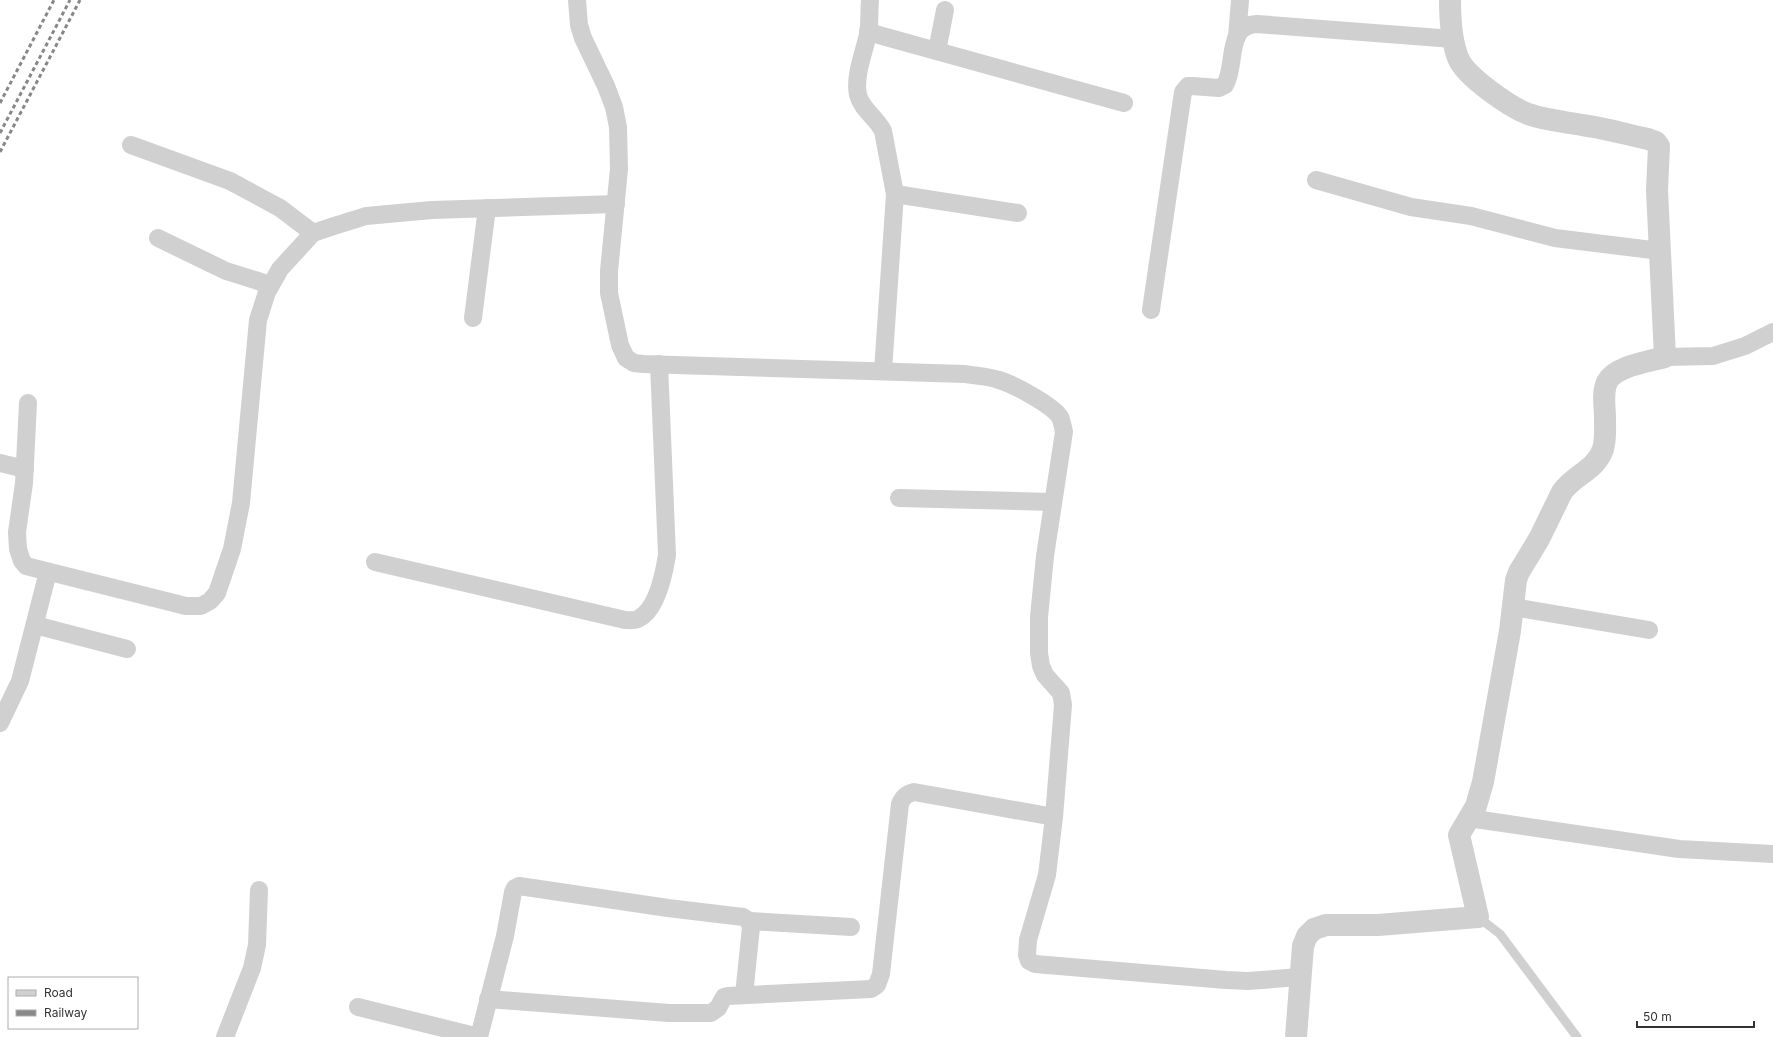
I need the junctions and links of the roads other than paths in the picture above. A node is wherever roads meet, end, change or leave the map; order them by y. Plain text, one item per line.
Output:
1 (577, 0) edge
2 (870, 0) edge
3 (1240, 0) edge
4 (1450, 0) edge
5 (945, 10) dead end
6 (868, 32) junction
7 (1237, 37) junction
8 (1453, 39) junction
9 (937, 51) junction
10 (1124, 103) dead end
11 (131, 145) dead end
12 (1316, 180) dead end
13 (895, 194) junction
14 (616, 204) junction
15 (487, 208) junction
16 (1018, 213) dead end
17 (314, 233) junction
18 (158, 238) dead end
19 (1660, 251) junction
20 (271, 285) junction
21 (1151, 310) dead end
22 (473, 318) dead end
23 (1773, 332) edge
24 (1664, 357) junction
25 (659, 364) junction
26 (883, 371) junction
27 (28, 403) dead end
28 (0, 463) edge
29 (25, 469) junction
30 (899, 498) dead end
31 (1053, 502) junction
32 (375, 562) dead end
33 (48, 572) junction
34 (1513, 607) junction
35 (34, 625) junction
36 (1649, 630) dead end
37 (127, 649) dead end
38 (0, 723) edge
39 (1054, 818) junction
40 (1468, 818) junction
41 (1773, 854) edge
42 (259, 890) dead end
43 (1478, 917) junction
44 (749, 921) junction
45 (851, 927) dead end
46 (1300, 977) junction
47 (744, 995) junction
48 (488, 999) junction
49 (358, 1007) dead end
50 (225, 1037) edge
51 (479, 1037) edge
52 (1296, 1037) edge
53 (1577, 1037) edge

1 - 14 street
2 - 6 street
3 - 7 street
4 - 8 street
5 - 9 street
6 - 9 street
6 - 13 street
7 - 8 street
7 - 21 street
8 - 19 street
9 - 10 street
11 - 17 street
12 - 19 street
13 - 16 street
13 - 26 street
14 - 15 street
14 - 25 street
15 - 17 street
15 - 22 street
17 - 20 street
18 - 20 street
19 - 24 street
20 - 33 street
23 - 24 street
24 - 34 street
25 - 26 street
25 - 32 street
26 - 31 street
27 - 29 street
28 - 29 street
29 - 33 street
30 - 31 street
31 - 39 street
33 - 35 street
34 - 36 street
34 - 40 street
35 - 37 street
35 - 38 street
39 - 46 street
39 - 47 street
40 - 41 street
40 - 43 street
42 - 50 street
43 - 46 street
43 - 53 lane
44 - 45 street
44 - 47 street
44 - 48 street
46 - 52 street
47 - 48 street
48 - 51 street
49 - 51 street

